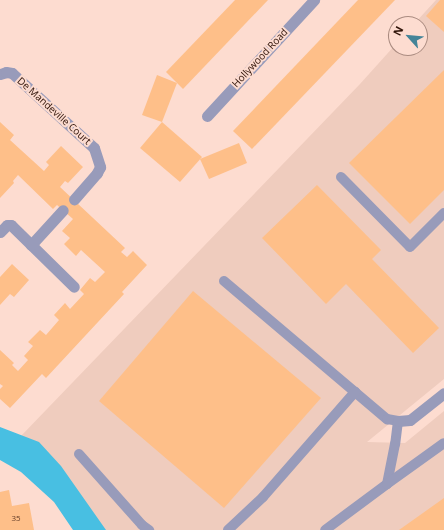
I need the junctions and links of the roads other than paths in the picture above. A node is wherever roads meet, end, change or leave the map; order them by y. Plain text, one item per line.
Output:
1 (314, 0) edge
2 (0, 74) edge
3 (207, 116) dead end
4 (341, 177) dead end
5 (74, 199) dead end
6 (63, 210) dead end
7 (444, 214) edge
8 (0, 232) edge
9 (31, 245) junction
10 (224, 281) dead end
11 (74, 287) dead end
12 (355, 392) junction
13 (444, 393) edge
14 (398, 421) junction
15 (444, 442) edge
16 (79, 454) dead end
17 (387, 484) junction
18 (149, 530) edge
19 (228, 530) edge
20 (325, 530) edge

1 - 3 street, Hollywood Road
2 - 5 street, De Mandeville Court
4 - 7 lane
6 - 9 street
8 - 9 street
9 - 11 street
10 - 12 lane
12 - 14 lane
12 - 19 lane
13 - 14 street
14 - 17 lane
15 - 17 lane
16 - 18 lane
17 - 20 lane

